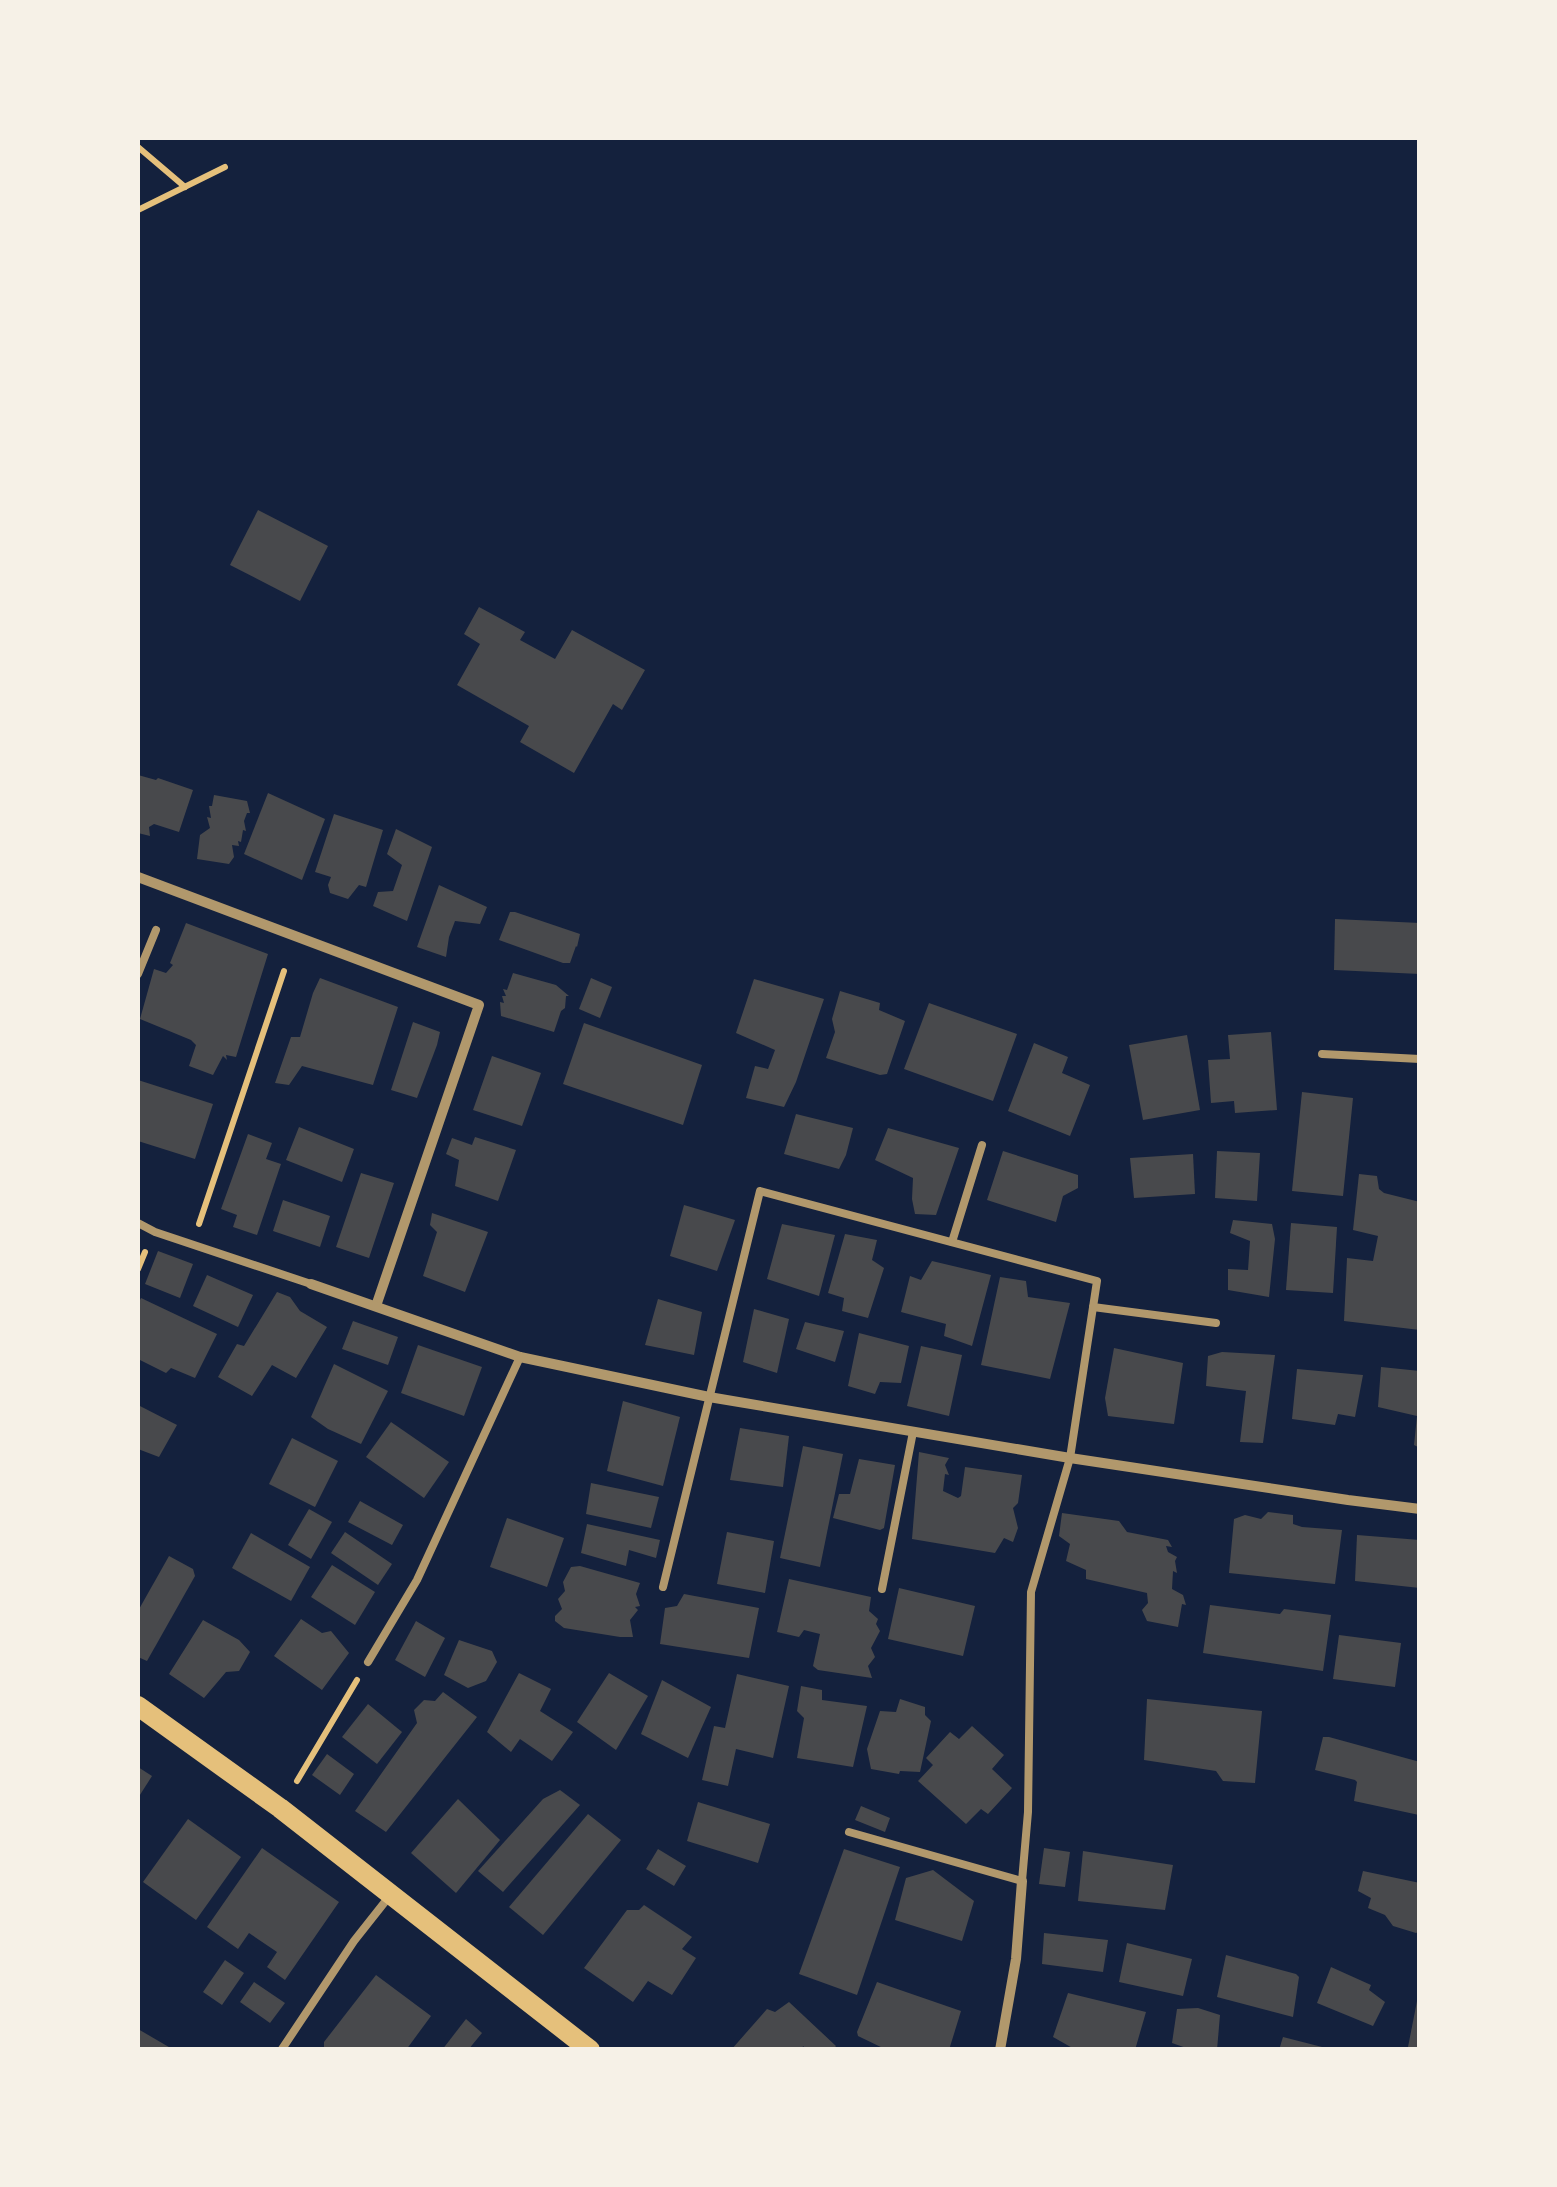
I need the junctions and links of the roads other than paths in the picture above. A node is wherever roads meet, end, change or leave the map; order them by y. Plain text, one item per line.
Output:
1 (138, 876) edge
2 (156, 930) dead end
3 (138, 974) edge
4 (1322, 1054) dead end
5 (1420, 1058) edge
6 (982, 1145) dead end
7 (138, 1223) edge
8 (952, 1242) junction
9 (312, 1284) joint
10 (376, 1306) junction
11 (1093, 1307) junction
12 (1216, 1323) dead end
13 (520, 1356) junction
14 (709, 1397) junction
15 (913, 1432) junction
16 (1070, 1458) junction
17 (1420, 1508) edge
18 (663, 1587) dead end
19 (882, 1589) dead end
20 (368, 1662) road end
21 (138, 1706) edge
22 (849, 1832) dead end
23 (1022, 1880) junction
24 (391, 1894) junction
25 (282, 2048) edge
26 (590, 2050) edge
27 (1000, 2050) edge

1 - 10 street
2 - 3 lane
4 - 5 lane
6 - 8 lane
7 - 9 lane
8 - 11 lane
8 - 14 lane
9 - 10 street
10 - 13 street
11 - 12 lane
11 - 16 lane
13 - 14 street
13 - 20 lane
14 - 15 street
14 - 18 lane
15 - 16 street
15 - 19 lane
16 - 17 street
16 - 23 lane
21 - 24 main road
22 - 23 lane
23 - 27 street
24 - 25 lane
24 - 26 main road

